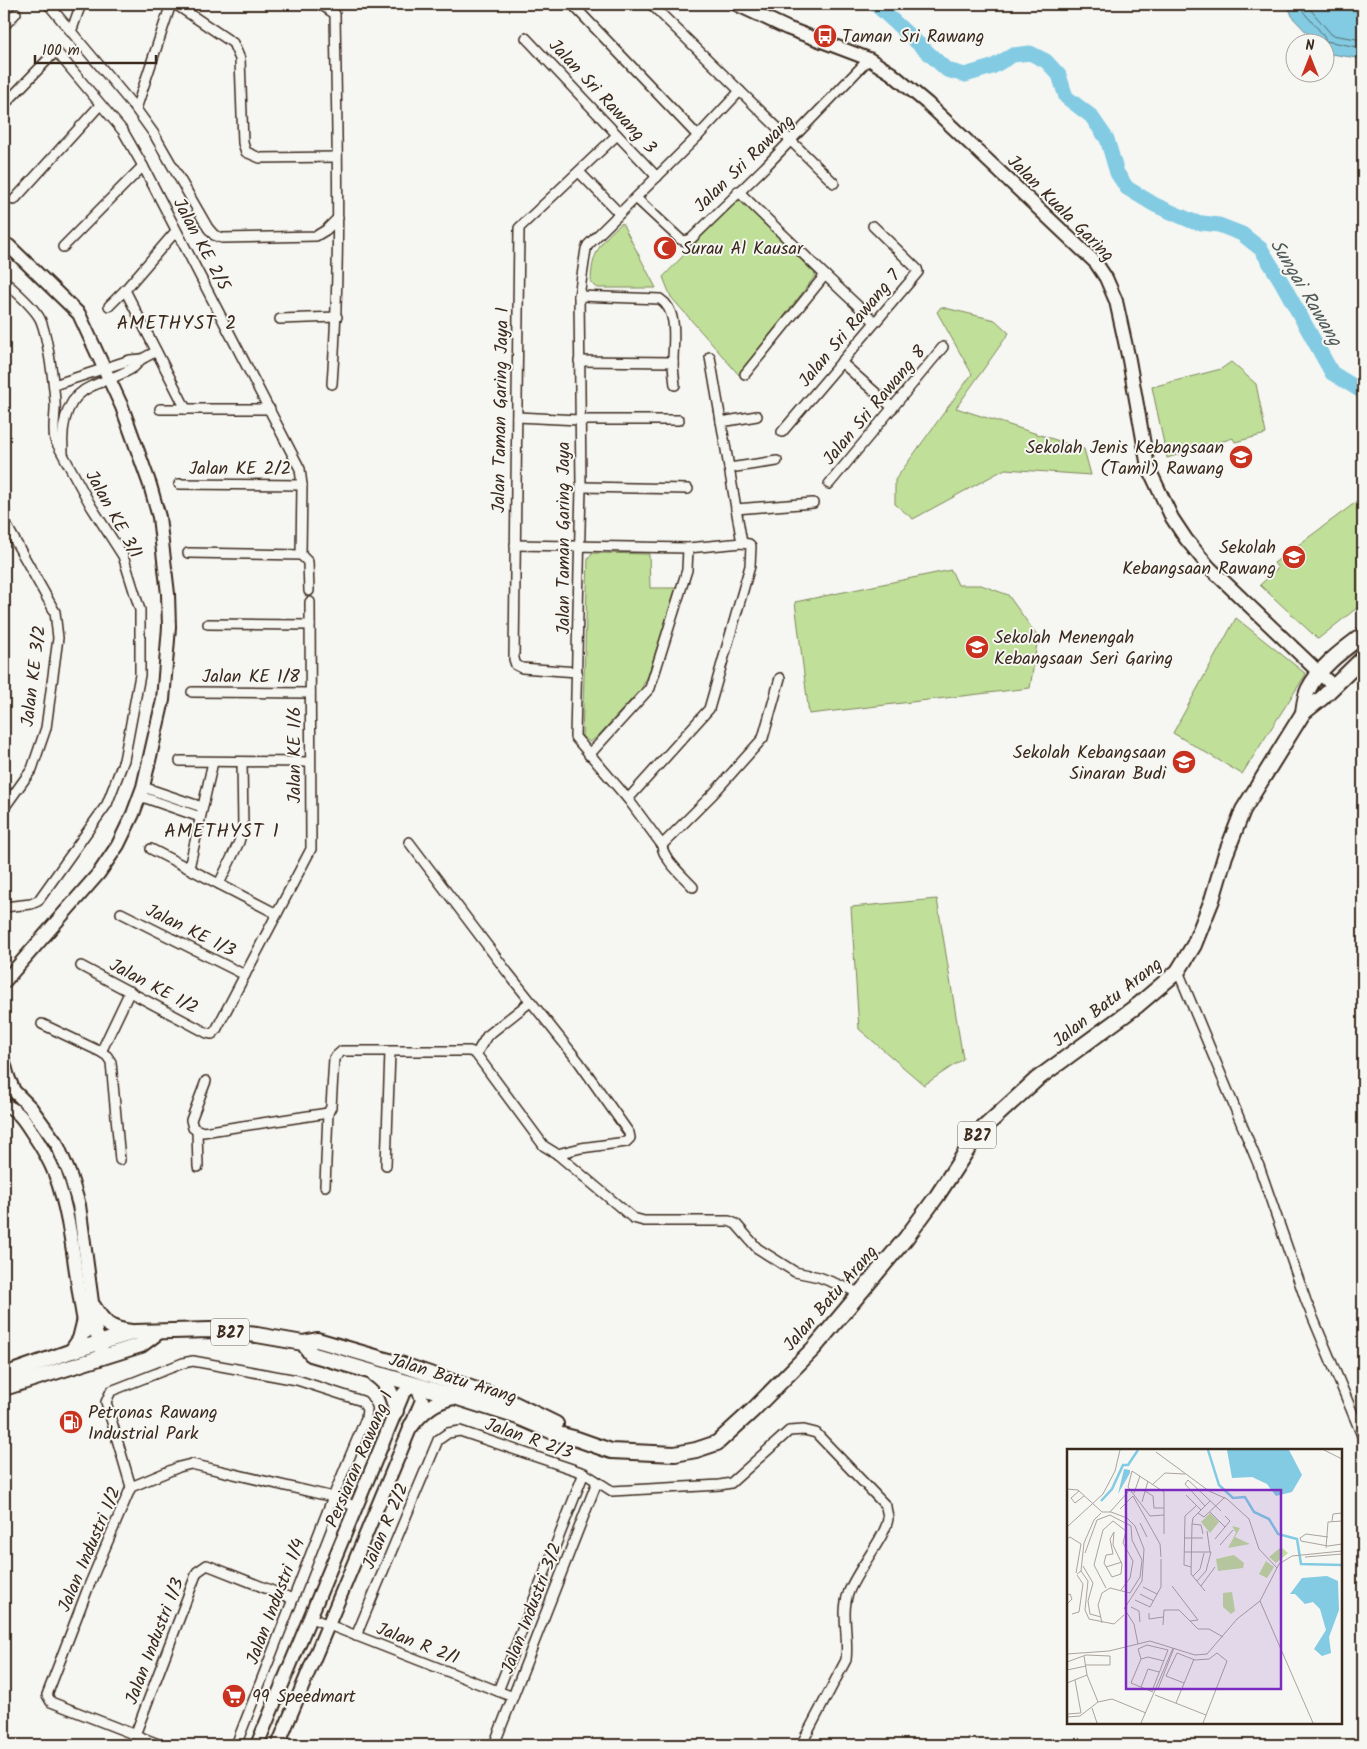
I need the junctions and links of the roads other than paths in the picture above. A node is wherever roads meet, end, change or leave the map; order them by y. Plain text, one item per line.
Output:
1 (48, 4) edge
2 (81, 4) edge
3 (170, 4) edge
4 (175, 4) edge
5 (320, 4) edge
6 (572, 4) edge
7 (652, 4) edge
8 (736, 4) edge
9 (16, 13) dead end
10 (4, 26) edge
11 (71, 32) junction
12 (526, 38) dead end
13 (869, 59) junction
14 (740, 91) junction
15 (4, 105) edge
16 (100, 105) junction
17 (136, 109) junction
18 (617, 135) junction
19 (698, 136) junction
20 (791, 142) junction
21 (337, 157) junction
22 (143, 166) junction
23 (579, 172) junction
24 (657, 177) junction
25 (834, 183) dead end
26 (738, 191) junction
27 (636, 198) junction
28 (14, 200) dead end
29 (619, 214) junction
30 (338, 218) junction
31 (873, 226) dead end
32 (176, 231) junction
33 (4, 243) edge
34 (63, 247) dead end
35 (824, 275) junction
36 (4, 281) edge
37 (125, 290) junction
38 (579, 296) junction
39 (109, 306) dead end
40 (337, 317) junction
41 (280, 319) dead end
42 (876, 322) junction
43 (943, 347) dead end
44 (156, 351) junction
45 (710, 358) dead end
46 (579, 362) junction
47 (673, 362) junction
48 (841, 362) junction
49 (107, 374) junction
50 (745, 374) dead end
51 (332, 384) dead end
52 (54, 385) junction
53 (675, 385) dead end
54 (893, 408) junction
55 (160, 409) dead end
56 (186, 409) junction
57 (270, 409) junction
58 (757, 416) dead end
59 (517, 417) junction
60 (580, 420) junction
61 (679, 420) dead end
62 (721, 422) junction
63 (782, 432) dead end
64 (64, 457) junction
65 (777, 461) dead end
66 (729, 468) junction
67 (179, 484) dead end
68 (829, 484) dead end
69 (302, 485) junction
70 (581, 487) junction
71 (688, 489) dead end
72 (813, 503) dead end
73 (736, 509) junction
74 (4, 521) edge
75 (742, 543) junction
76 (515, 545) junction
77 (580, 546) junction
78 (688, 548) junction
79 (188, 553) dead end
80 (301, 555) junction
81 (309, 591) dead end
82 (310, 602) dead end
83 (208, 624) dead end
84 (310, 625) junction
85 (1363, 635) edge
86 (1363, 658) edge
87 (578, 672) junction
88 (1320, 672) junction
89 (780, 678) dead end
90 (1333, 686) junction
91 (192, 692) dead end
92 (310, 693) junction
93 (1303, 713) junction
94 (589, 755) junction
95 (180, 761) dead end
96 (213, 762) junction
97 (242, 762) junction
98 (310, 762) junction
99 (142, 792) junction
100 (628, 799) junction
101 (202, 807) junction
102 (4, 808) edge
103 (200, 817) junction
104 (409, 842) dead end
105 (662, 845) junction
106 (151, 849) dead end
107 (189, 868) junction
108 (219, 884) junction
109 (693, 887) dead end
110 (4, 907) edge
111 (121, 914) dead end
112 (277, 914) junction
113 (81, 966) dead end
114 (1178, 971) junction
115 (245, 975) junction
116 (4, 982) edge
117 (130, 991) junction
118 (530, 1002) junction
119 (42, 1024) dead end
120 (212, 1034) joint
121 (101, 1052) junction
122 (390, 1052) junction
123 (476, 1054) junction
124 (4, 1062) edge
125 (206, 1080) dead end
126 (6, 1083) edge
127 (4, 1105) edge
128 (328, 1113) junction
129 (197, 1130) junction
130 (557, 1154) junction
131 (120, 1160) dead end
132 (386, 1165) dead end
133 (198, 1167) dead end
134 (325, 1186) dead end
135 (860, 1293) junction
136 (93, 1306) junction
137 (84, 1324) junction
138 (135, 1332) junction
139 (157, 1332) junction
140 (303, 1343) junction
141 (94, 1344) junction
142 (72, 1352) junction
143 (99, 1359) junction
144 (403, 1365) junction
145 (372, 1372) junction
146 (4, 1375) edge
147 (440, 1377) junction
148 (418, 1385) junction
149 (4, 1388) edge
150 (455, 1397) junction
151 (396, 1411) junction
152 (411, 1426) junction
153 (448, 1433) joint
154 (1363, 1438) edge
155 (578, 1439) junction
156 (584, 1473) junction
157 (597, 1482) junction
158 (131, 1487) junction
159 (333, 1497) junction
160 (356, 1507) junction
161 (294, 1599) junction
162 (311, 1618) junction
163 (329, 1626) junction
164 (356, 1636) junction
165 (498, 1691) junction
166 (513, 1697) junction
167 (135, 1735) junction
168 (161, 1745) edge
169 (236, 1745) edge
170 (258, 1745) edge
171 (278, 1745) edge
172 (494, 1745) edge
173 (801, 1745) edge

1 - 11 street
2 - 11 street
3 - 17 street
4 - 21 street
5 - 21 street
6 - 19 street
7 - 14 street
8 - 13 street, Jalan Kuala Garing
9 - 10 street
11 - 17 street
12 - 18 street, Jalan Sri Rawang 3
13 - 20 street, Jalan Sri Rawang
13 - 88 street, Jalan Kuala Garing
14 - 19 street, Jalan Taman Garing Jaya
14 - 20 street
15 - 16 street, Jalan KE 2/5
16 - 22 street, Jalan KE 2/5
16 - 28 street
17 - 30 street
18 - 23 street, Jalan Taman Garing Jaya 1
18 - 24 street, Jalan Sri Rawang 3
19 - 24 street, Jalan Taman Garing Jaya
20 - 25 street
20 - 26 street, Jalan Sri Rawang
21 - 30 street
22 - 32 street, Jalan KE 2/5
22 - 34 street
23 - 29 street
23 - 59 street, Jalan Taman Garing Jaya 1
24 - 27 street, Jalan Taman Garing Jaya
26 - 27 street, Jalan Sri Rawang
26 - 35 street
27 - 29 street, Jalan Taman Garing Jaya
29 - 38 street, Jalan Taman Garing Jaya
30 - 40 street
31 - 42 street, Jalan Sri Rawang 7
32 - 37 street
32 - 57 street, Jalan KE 2/5
33 - 49 street
35 - 42 street
35 - 50 street
36 - 52 street, Jalan KE 3/1
37 - 39 street
37 - 44 street
38 - 46 street, Jalan Taman Garing Jaya
38 - 47 street
40 - 41 street
40 - 51 street
42 - 48 street, Jalan Sri Rawang 7
43 - 54 street, Jalan Sri Rawang 8
44 - 49 street
44 - 56 street
45 - 62 street
46 - 47 street
46 - 60 street, Jalan Taman Garing Jaya
47 - 53 street
48 - 54 street
48 - 63 street, Jalan Sri Rawang 7
49 - 52 street
49 - 64 street
49 - 99 street
52 - 64 street, Jalan KE 3/1
54 - 68 street, Jalan Sri Rawang 8
55 - 56 street
56 - 57 street
57 - 69 street, Jalan KE 2/5
58 - 62 street
59 - 60 street
59 - 76 street, Jalan Taman Garing Jaya 1
60 - 61 street
60 - 70 street, Jalan Taman Garing Jaya
62 - 66 street
64 - 110 street, Jalan KE 3/1
65 - 66 street
66 - 73 street
67 - 69 street, Jalan KE 2/2
69 - 80 street, Jalan KE 2/5
70 - 71 street
70 - 77 street, Jalan Taman Garing Jaya
72 - 73 street
73 - 75 street
74 - 102 street, Jalan KE 3/2
75 - 78 street
75 - 100 street
76 - 77 street
76 - 87 street, Jalan Taman Garing Jaya 1
77 - 78 street
77 - 87 street, Jalan Taman Garing Jaya
78 - 94 street
79 - 80 street
80 - 81 street
82 - 84 street, Jalan KE 1/6
83 - 84 street
84 - 92 street, Jalan KE 1/6
85 - 88 main road, Jalan Batu Arang / B27
86 - 90 main road, Jalan Batu Arang / B27
87 - 94 street, Jalan Taman Garing Jaya
88 - 90 street, Jalan Kuala Garing
88 - 93 main road, Jalan Batu Arang / B27
89 - 105 street
90 - 93 main road, Jalan Batu Arang / B27
91 - 92 street, Jalan KE 1/8
92 - 98 street, Jalan KE 1/6
93 - 114 main road, Jalan Batu Arang / B27
94 - 100 street, Jalan Taman Garing Jaya
95 - 96 street
96 - 97 street
96 - 101 street
97 - 98 street
97 - 108 street
98 - 112 street, Jalan KE 1/6
99 - 101 street
99 - 103 street
99 - 116 street
100 - 105 street, Jalan Taman Garing Jaya
101 - 103 street
103 - 107 street
104 - 118 street
105 - 109 street, Jalan Taman Garing Jaya
106 - 107 street
107 - 108 street
108 - 112 street
111 - 115 street, Jalan KE 1/3
112 - 115 street, Jalan KE 1/6
113 - 117 street, Jalan KE 1/2
114 - 135 main road, Jalan Batu Arang / B27
114 - 154 street
115 - 120 street, Jalan KE 1/6
117 - 120 street, Jalan KE 1/2
117 - 121 street
118 - 123 street
118 - 130 street
119 - 121 street
121 - 131 street
122 - 123 street
122 - 128 street
122 - 132 street
123 - 130 street
124 - 126 street
125 - 129 street
126 - 136 street
127 - 137 street
128 - 129 street
128 - 134 street
129 - 133 street
130 - 135 street
135 - 155 main road, Jalan Batu Arang / B27
136 - 138 main road
136 - 141 street
137 - 141 street
137 - 142 main road
138 - 139 main road, Jalan Batu Arang / B27
138 - 141 main road, Jalan Batu Arang / B27
139 - 140 main road, Jalan Batu Arang / B27
139 - 143 main road
140 - 144 main road
140 - 145 main road, Jalan Batu Arang / B27
141 - 142 main road, Jalan Batu Arang / B27
141 - 143 street
142 - 146 main road, Jalan Batu Arang / B27
143 - 149 main road
144 - 147 main road
144 - 148 main road
145 - 148 main road, Jalan Batu Arang / B27
145 - 151 main road
147 - 148 main road
147 - 155 main road
148 - 150 main road, Jalan Batu Arang / B27
148 - 151 street, Persiaran Rawang 1
148 - 152 street, Persiaran Rawang 1
150 - 152 main road
150 - 155 main road, Jalan Batu Arang / B27
151 - 160 street, Persiaran Rawang 1
152 - 163 street, Persiaran Rawang 1
153 - 156 street, Jalan R 2/3
153 - 164 street, Jalan R 2/2
156 - 157 street, Jalan R 2/3
156 - 165 street
157 - 166 street, Jalan Industri 3/2
157 - 173 street, Jalan R 2/3
158 - 159 street, Jalan Industri 1/2
158 - 159 street, Jalan Industri 1/4
158 - 167 street, Jalan Industri 1/2
159 - 160 street, Jalan Industri 1/2
159 - 161 street, Jalan Industri 1/4
160 - 162 street, Persiaran Rawang 1
161 - 167 street, Jalan Industri 1/3
161 - 169 street, Jalan Industri 1/4
162 - 163 street, Jalan R 2/1
162 - 170 street, Persiaran Rawang 1
163 - 164 street, Jalan R 2/1
163 - 171 street, Persiaran Rawang 1
164 - 165 street, Jalan R 2/1
165 - 166 street, Jalan R 2/1
166 - 172 street, Jalan Industri 3/2
167 - 168 street, Jalan Industri 1/2

